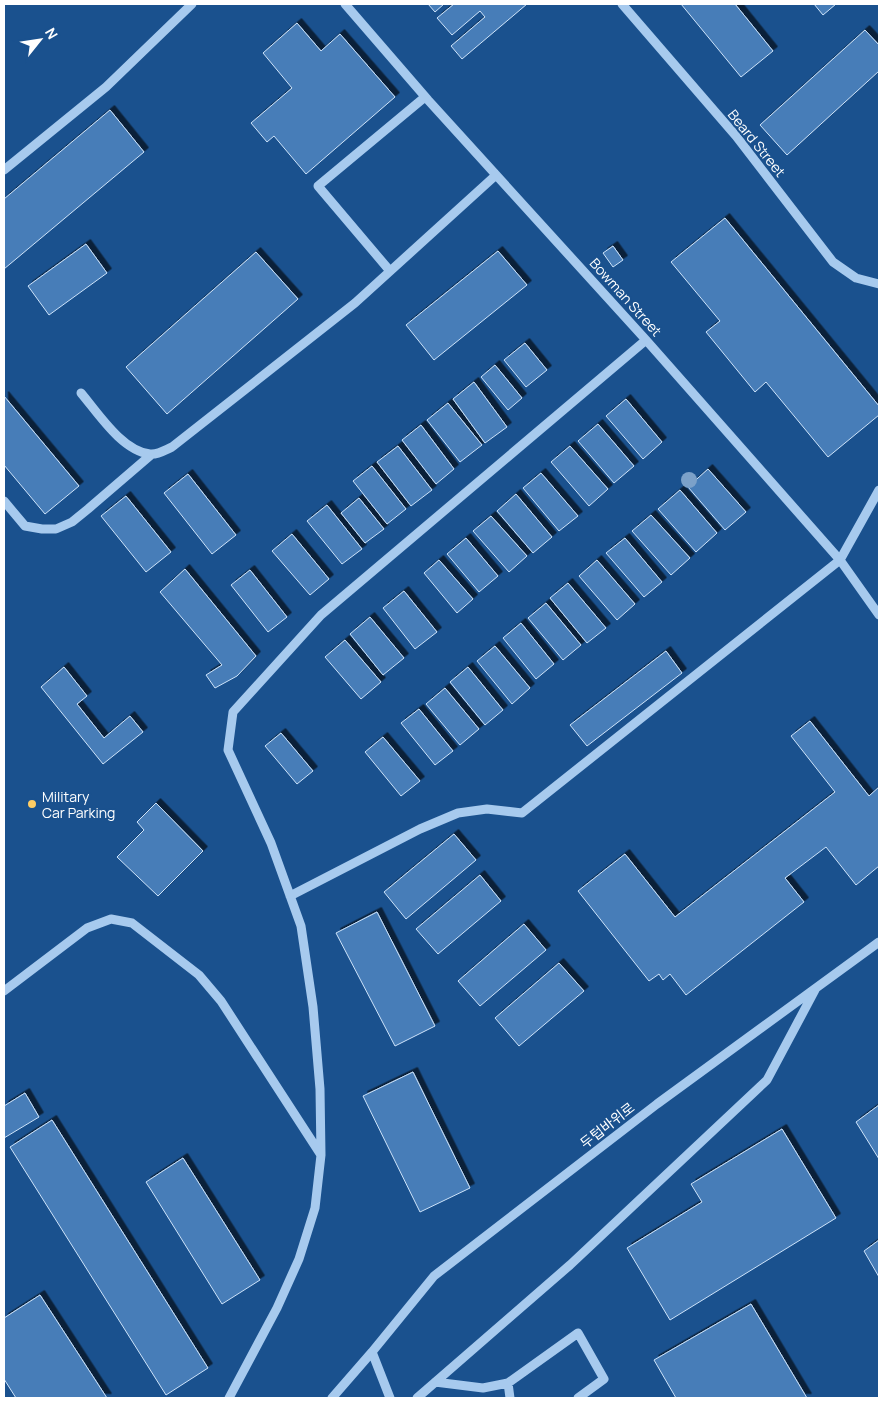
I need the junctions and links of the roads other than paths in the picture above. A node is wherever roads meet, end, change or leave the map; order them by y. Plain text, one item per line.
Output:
1 (192, 4) edge
2 (345, 4) edge
3 (622, 4) edge
4 (425, 97) junction
5 (4, 170) edge
6 (496, 175) junction
7 (390, 271) junction
8 (879, 284) edge
9 (646, 340) junction
10 (81, 393) dead end
11 (152, 454) junction
12 (879, 490) edge
13 (4, 501) edge
14 (840, 560) junction
15 (879, 615) edge
16 (290, 896) junction
17 (879, 942) edge
18 (817, 988) junction
19 (4, 991) edge
20 (321, 1155) junction
21 (372, 1352) junction
22 (435, 1382) junction
23 (508, 1383) junction
24 (228, 1398) edge
25 (332, 1398) edge
26 (390, 1398) edge
27 (417, 1398) edge
28 (510, 1398) edge
29 (578, 1398) edge

1 - 5 street
2 - 4 street, Bowman Street
3 - 8 street, Beard Street
4 - 6 street, Bowman Street
4 - 7 street
6 - 7 street
6 - 9 street, Bowman Street
7 - 11 street
9 - 14 street, Bowman Street
9 - 16 street
10 - 11 street
11 - 13 street
12 - 14 street
14 - 15 street, Bowman Street
14 - 16 street
16 - 20 street
17 - 18 street, 두텁바위로
18 - 21 street, 두텁바위로
18 - 22 street
19 - 20 street
20 - 24 street
21 - 25 street, 두텁바위로
21 - 26 street
22 - 23 street
22 - 27 street
23 - 28 street
23 - 29 street

